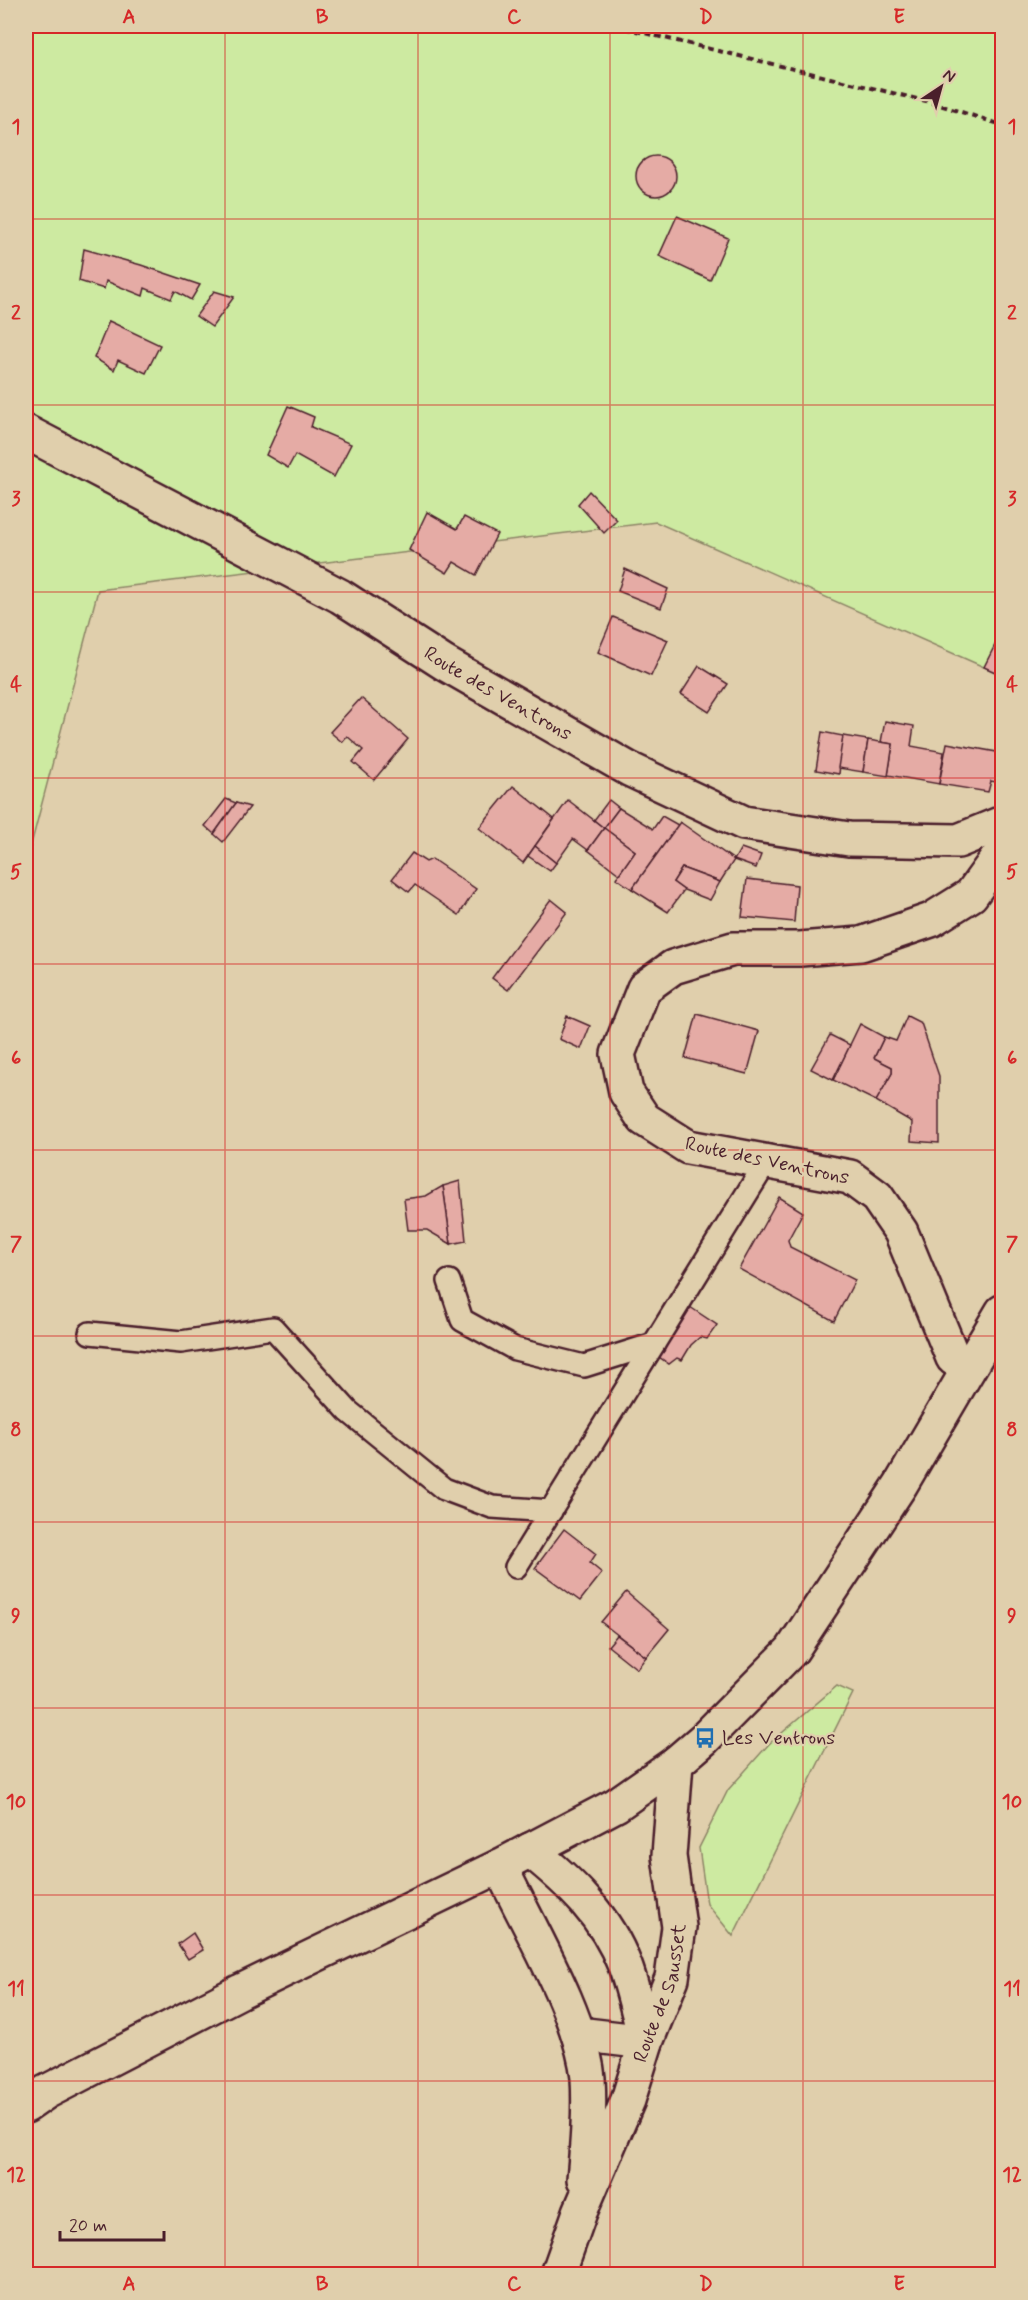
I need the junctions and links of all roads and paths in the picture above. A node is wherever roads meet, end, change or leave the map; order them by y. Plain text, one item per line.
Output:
1 (615, 26) edge
2 (1002, 124) edge
3 (26, 432) edge
4 (1002, 823) edge
5 (1002, 852) edge
6 (767, 1161) junction
7 (449, 1281) dead end
8 (1002, 1312) edge
9 (90, 1333) dead end
10 (654, 1344) junction
11 (967, 1368) junction
12 (551, 1511) junction
13 (516, 1567) dead end
14 (676, 1763) junction
15 (530, 1850) junction
16 (500, 1866) junction
17 (578, 2034) junction
18 (646, 2042) junction
19 (26, 2106) edge
20 (580, 2212) junction
21 (558, 2274) edge

1 - 2 path
3 - 4 main road, Route des Ventrons
5 - 6 main road, Route des Ventrons
6 - 10 lane
6 - 11 main road, Route des Ventrons
7 - 10 lane
8 - 11 main road
9 - 12 lane
10 - 12 lane
11 - 14 main road
12 - 13 lane
14 - 15 main road
14 - 18 main road, Route de Sausset
15 - 16 main road
15 - 18 main road
16 - 17 main road, Route de Sausset
16 - 19 main road
17 - 18 main road
17 - 20 main road, Route de Sausset
18 - 20 main road, Route de Sausset
20 - 21 main road, Route de Sausset

